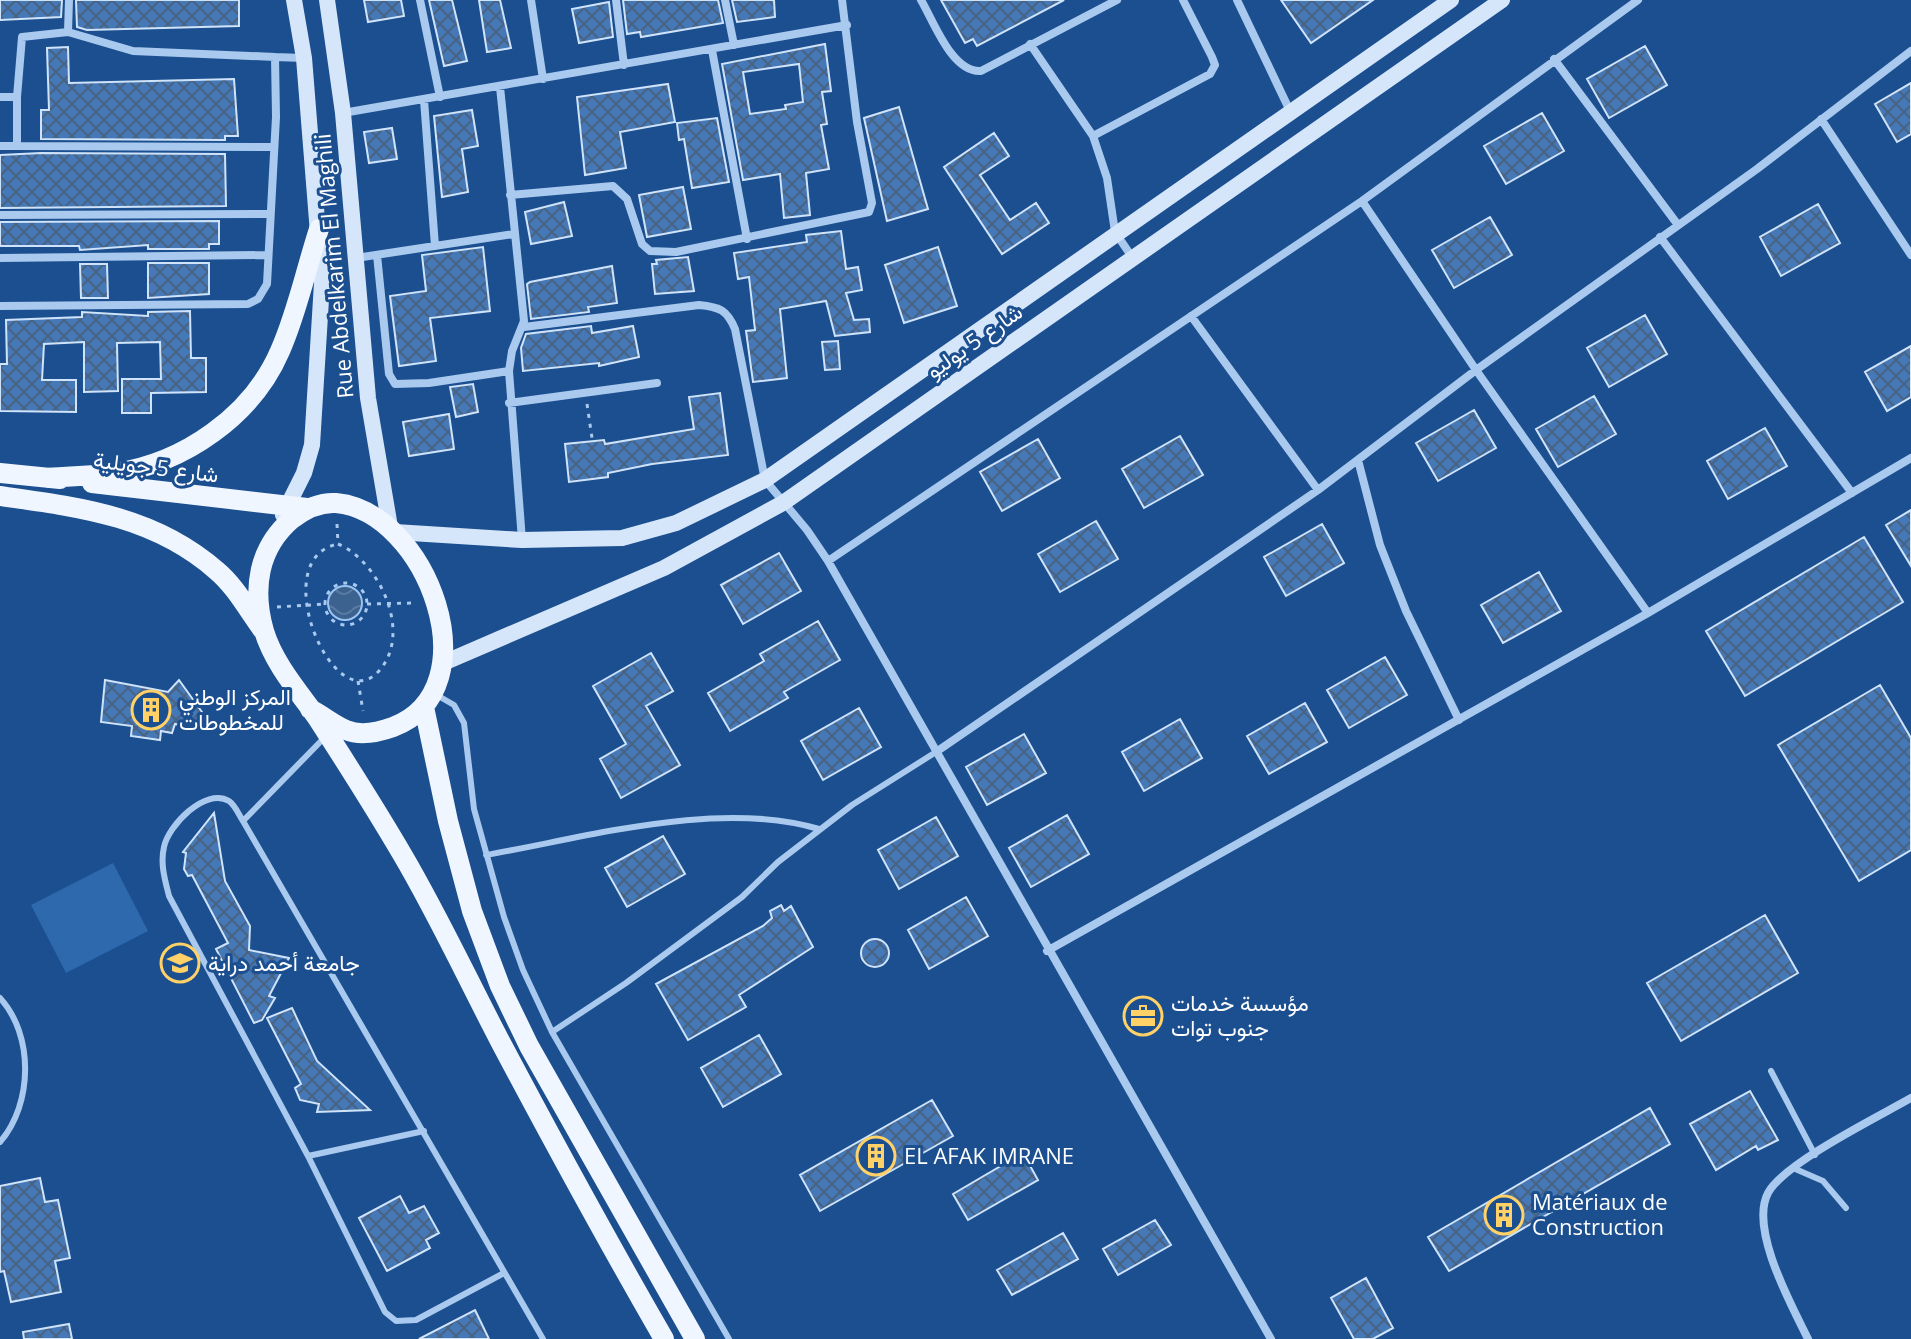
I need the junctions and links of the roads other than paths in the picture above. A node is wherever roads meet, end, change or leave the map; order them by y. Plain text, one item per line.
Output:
1 (69, 0) edge
2 (294, 0) edge
3 (327, 0) edge
4 (420, 0) edge
5 (531, 0) edge
6 (616, 0) edge
7 (725, 0) edge
8 (842, 0) edge
9 (921, 0) edge
10 (1117, 0) edge
11 (1183, 0) edge
12 (1237, 0) edge
13 (1451, 0) edge
14 (1502, 0) edge
15 (1638, 0) edge
16 (847, 25) junction
17 (68, 32) junction
18 (1030, 44) junction
19 (734, 45) junction
20 (712, 50) junction
21 (1911, 51) edge
22 (275, 57) junction
23 (304, 58) junction
24 (1554, 59) junction
25 (624, 65) junction
26 (543, 79) junction
27 (500, 87) junction
28 (0, 97) edge
29 (17, 97) junction
30 (440, 97) junction
31 (424, 100) junction
32 (1290, 111) junction
33 (343, 113) junction
34 (1821, 119) junction
35 (1093, 136) junction
36 (0, 146) edge
37 (17, 146) junction
38 (274, 147) junction
39 (510, 195) junction
40 (1362, 201) junction
41 (270, 214) junction
42 (0, 215) edge
43 (1678, 225) junction
44 (319, 229) junction
45 (1115, 232) junction
46 (513, 234) junction
47 (1660, 237) junction
48 (747, 239) junction
49 (435, 246) junction
50 (267, 255) junction
51 (377, 255) junction
52 (1911, 255) edge
53 (1132, 257) junction
54 (0, 258) edge
55 (356, 258) junction
56 (0, 306) edge
57 (1191, 316) junction
58 (524, 327) junction
59 (1476, 370) junction
60 (509, 371) junction
61 (657, 383) dead end
62 (509, 403) junction
63 (1911, 458) edge
64 (1358, 460) junction
65 (0, 473) edge
66 (48, 478) junction
67 (765, 480) junction
68 (1318, 490) junction
69 (1852, 493) junction
70 (0, 496) edge
71 (783, 503) junction
72 (297, 507) junction
73 (393, 530) junction
74 (522, 540) junction
75 (828, 561) junction
76 (1648, 613) junction
77 (264, 632) junction
78 (441, 664) junction
79 (429, 700) junction
80 (310, 709) junction
81 (1459, 720) junction
82 (327, 734) junction
83 (936, 752) junction
84 (243, 821) junction
85 (819, 829) junction
86 (486, 855) junction
87 (1047, 951) junction
88 (0, 998) edge
89 (552, 1032) junction
90 (1771, 1071) dead end
91 (1911, 1098) edge
92 (424, 1131) junction
93 (0, 1142) edge
94 (1815, 1155) junction
95 (308, 1156) junction
96 (1793, 1168) junction
97 (1846, 1208) dead end
98 (504, 1273) junction
99 (658, 1337) edge
100 (543, 1339) edge
101 (695, 1339) edge
102 (729, 1339) edge
103 (1271, 1339) edge
104 (1808, 1339) edge

1 - 17 street
2 - 23 main road, Rue Abdelkarim El Maghili
3 - 33 main road, Rue Abdelkarim El Maghili
4 - 30 street
5 - 26 street
6 - 25 street
7 - 19 street
8 - 16 street
9 - 18 street
10 - 18 street
11 - 35 street
12 - 32 street
13 - 32 main road, شارع 5 يوليو
14 - 53 main road, شارع 5 يوليو
15 - 24 street
16 - 19 street
16 - 48 street
17 - 22 street
17 - 29 street
18 - 35 street
19 - 20 street
20 - 25 street
20 - 48 street
21 - 34 street
22 - 23 street
22 - 38 street
23 - 44 main road, Rue Abdelkarim El Maghili
24 - 40 street
24 - 43 street
25 - 26 street
26 - 27 street
27 - 30 street
27 - 39 street
28 - 29 street
29 - 37 street
30 - 31 street
31 - 33 street
31 - 49 street
32 - 45 main road, شارع 5 يوليو
33 - 55 main road, Rue Abdelkarim El Maghili
34 - 43 street
34 - 52 street
35 - 45 street
36 - 37 street
37 - 38 street
38 - 41 street
39 - 46 street
39 - 48 street
40 - 57 street
40 - 59 street
41 - 42 street
41 - 50 street
43 - 47 street
44 - 66 main road
44 - 72 main road, Rue Abdelkarim El Maghili
45 - 53 street
45 - 67 main road, شارع 5 يوليو
46 - 49 street
46 - 58 street
47 - 59 street
47 - 69 street
49 - 51 street
50 - 54 street
50 - 56 street
51 - 55 street
51 - 60 street
53 - 71 main road, شارع 5 يوليو
55 - 73 main road, Rue Abdelkarim El Maghili
57 - 68 street
57 - 75 street
58 - 60 street
58 - 67 street
59 - 64 street
59 - 76 street
60 - 62 street
61 - 62 street
62 - 74 street
63 - 69 street
64 - 68 street
64 - 81 street
65 - 66 main road, شارع 5 جويلية
66 - 72 main road, شارع 5 جويلية
67 - 71 street
67 - 74 main road, شارع 5 يوليو
68 - 83 street
69 - 76 street
70 - 77 main road
71 - 75 street
71 - 78 main road, شارع 5 يوليو
72 - 73 main road, شارع 5 جويلية
72 - 77 main road
73 - 74 main road, شارع 5 يوليو
73 - 78 main road
75 - 83 street
76 - 81 street
77 - 80 main road
78 - 79 main road
79 - 80 main road
79 - 86 lane
79 - 101 main road
80 - 82 main road
81 - 87 street
82 - 84 lane
82 - 99 main road
83 - 85 lane
83 - 87 street
84 - 92 lane
84 - 95 lane
85 - 86 lane
85 - 89 lane
86 - 89 lane
87 - 103 street
88 - 93 lane
89 - 102 lane
90 - 94 lane
91 - 94 street
92 - 95 lane
92 - 98 lane
94 - 96 street
95 - 98 lane
96 - 97 lane
96 - 104 street
98 - 100 lane

